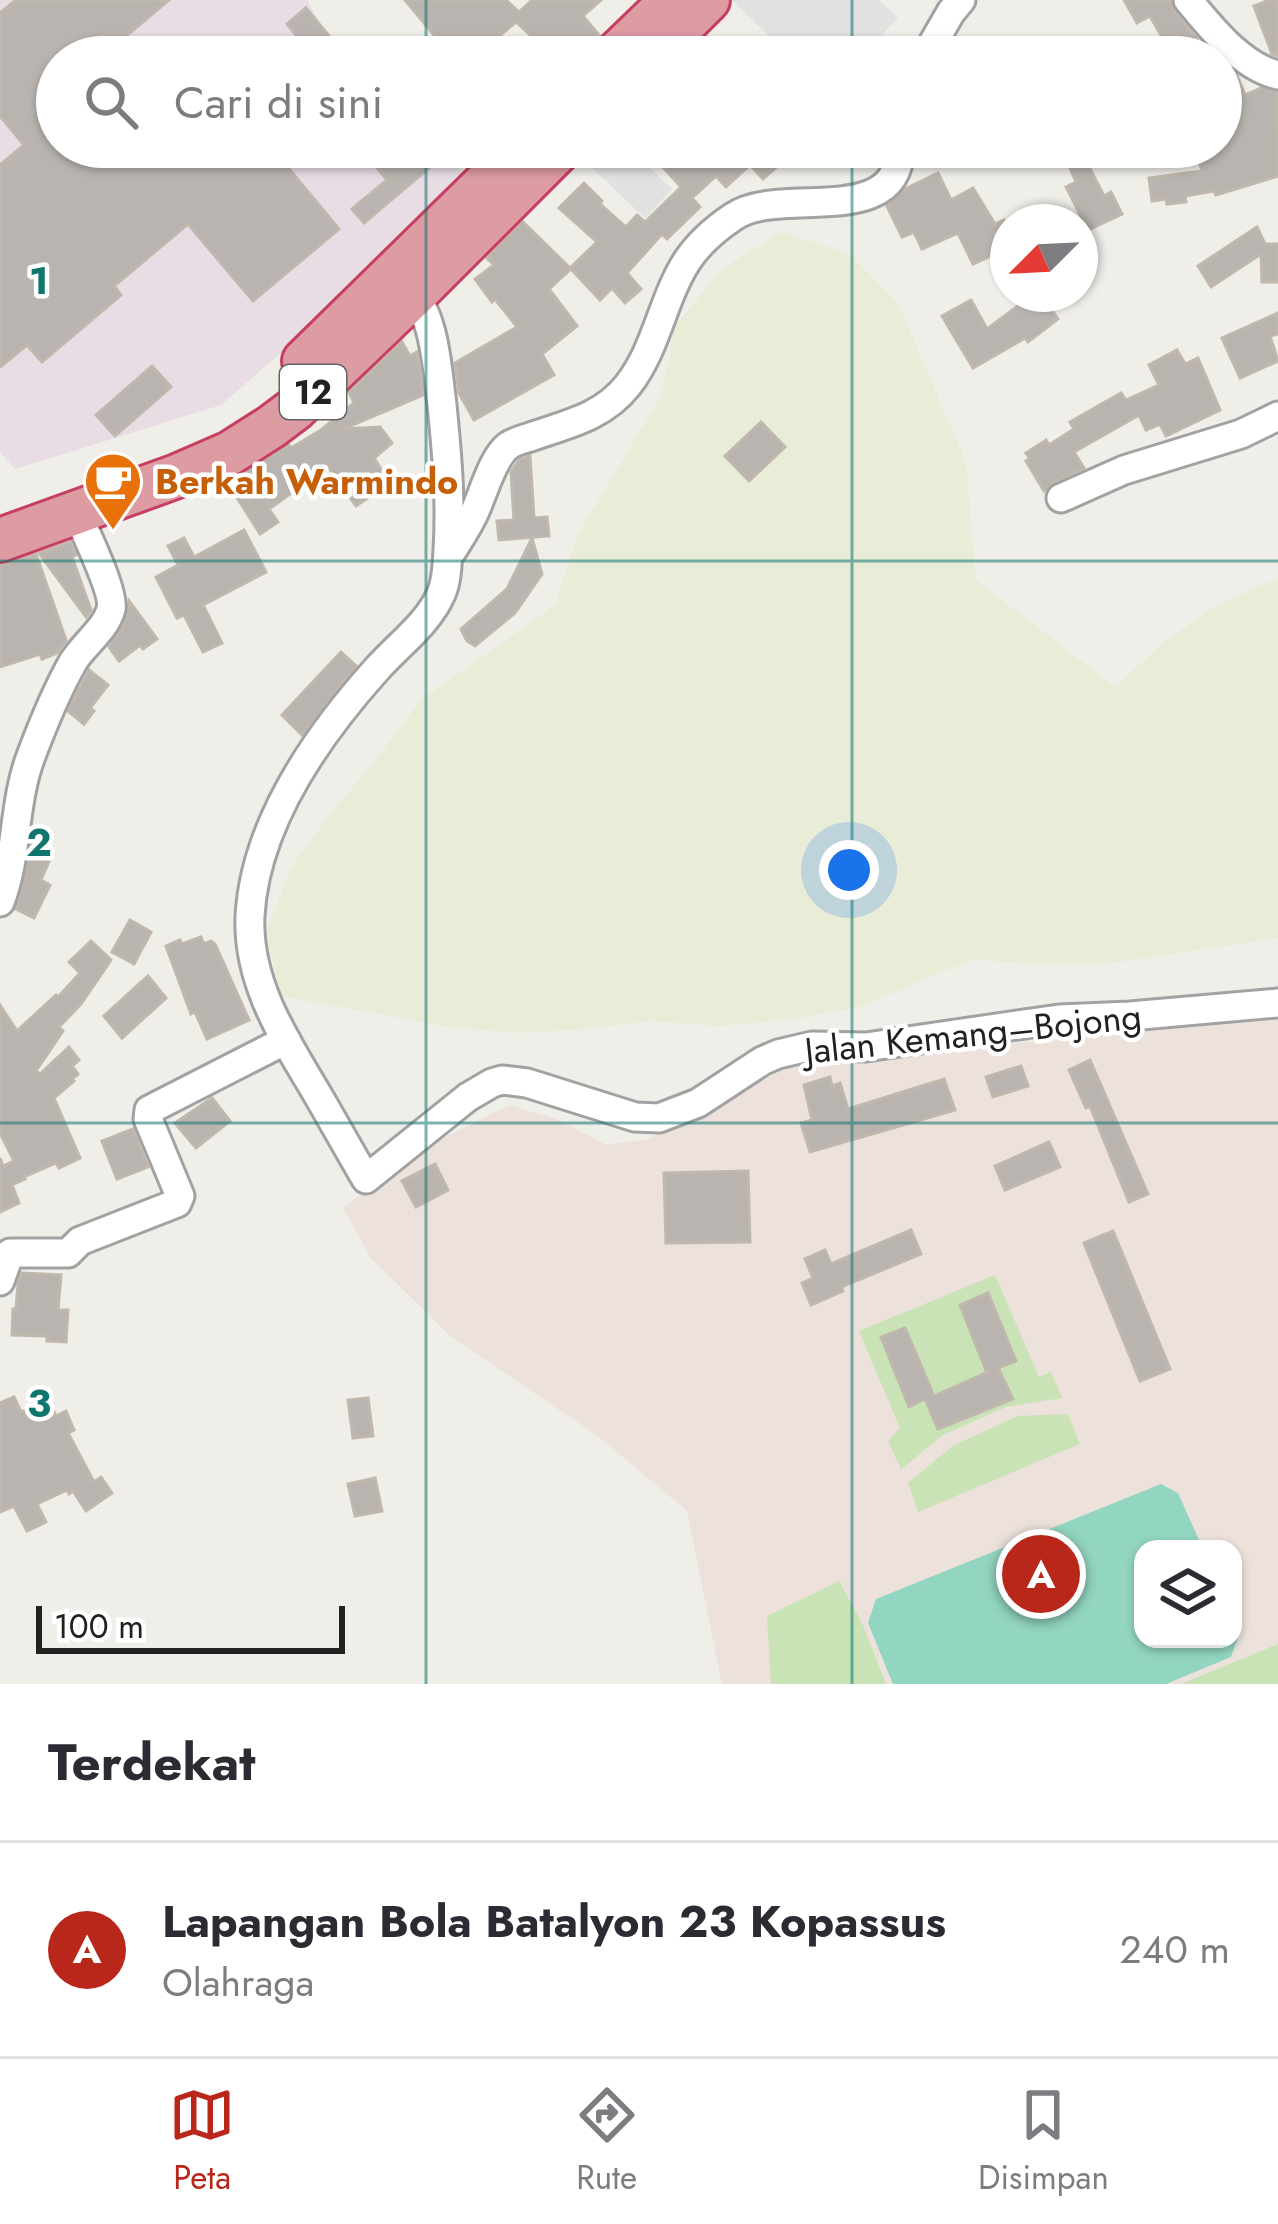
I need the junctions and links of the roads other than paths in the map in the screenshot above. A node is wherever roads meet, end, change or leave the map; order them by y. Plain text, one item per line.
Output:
1 (672, 0) edge
2 (709, 0) edge
3 (961, 0) edge
4 (1188, 0) edge
5 (635, 36) edge
6 (673, 36) edge
7 (937, 36) edge
8 (1221, 36) edge
9 (1242, 54) edge
10 (1278, 75) edge
11 (503, 168) edge
12 (538, 168) edge
13 (897, 168) edge
14 (404, 284) junction
15 (1278, 416) edge
16 (1061, 498) dead end
17 (0, 512) edge
18 (77, 513) junction
19 (0, 540) edge
20 (447, 560) junction
21 (0, 902) edge
22 (1278, 1003) edge
23 (286, 1040) junction
24 (0, 1281) edge

1 - 5 highway
2 - 6 highway
3 - 7 street
4 - 8 street
9 - 10 street
11 - 14 highway, 12
12 - 14 highway, 12
13 - 20 street
14 - 17 highway, 12
14 - 18 highway, 12
14 - 20 street, Jalan Kemang–Bojong
15 - 16 street
18 - 19 highway, 12
18 - 21 street
20 - 23 street, Jalan Kemang–Bojong
22 - 23 street, Jalan Kemang–Bojong
23 - 24 street

